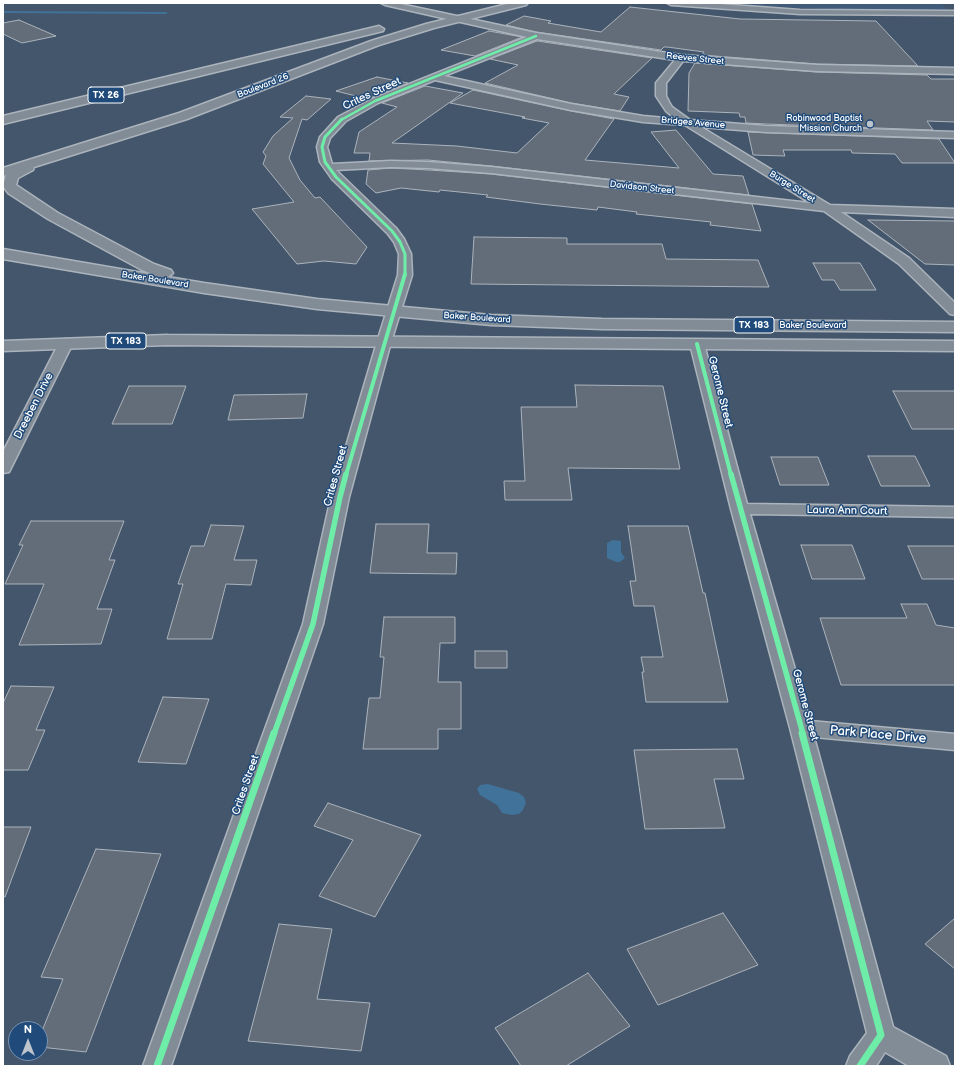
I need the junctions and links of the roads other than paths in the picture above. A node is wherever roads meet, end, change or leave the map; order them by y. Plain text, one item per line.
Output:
1 (385, 3) edge
2 (491, 3) edge
3 (523, 3) edge
4 (671, 3) edge
5 (955, 13) edge
6 (438, 15) junction
7 (455, 19) junction
8 (402, 24) dead end
9 (388, 27) dead end
10 (536, 36) junction
11 (682, 58) junction
12 (209, 70) junction
13 (955, 70) edge
14 (225, 76) dead end
15 (434, 77) junction
16 (238, 81) dead end
17 (257, 88) junction
18 (3, 120) edge
19 (688, 123) junction
20 (955, 135) edge
21 (34, 164) junction
22 (329, 167) junction
23 (3, 172) edge
24 (827, 208) junction
25 (955, 213) edge
26 (3, 254) edge
27 (204, 288) junction
28 (394, 311) junction
29 (955, 311) edge
30 (955, 327) edge
31 (384, 342) junction
32 (66, 343) junction
33 (697, 344) junction
34 (3, 346) edge
35 (955, 346) edge
36 (3, 468) edge
37 (740, 509) junction
38 (955, 512) edge
39 (801, 728) junction
40 (955, 742) edge
41 (881, 1035) junction
42 (157, 1066) edge
43 (860, 1066) edge
44 (936, 1066) edge

1 - 6 street, Reeves Street
2 - 6 main road
3 - 7 main road, Boulevard 26
4 - 5 street
6 - 7 street, Reeves Street
6 - 8 main road
7 - 10 street, Reeves Street
7 - 17 main road, Boulevard 26
9 - 12 main road, TX 26
10 - 11 street, Reeves Street
10 - 15 street, Crites Street
11 - 13 street, Reeves Street
11 - 19 street, Burge Street
12 - 14 main road
12 - 18 main road, TX 26
15 - 19 street, Bridges Avenue
15 - 22 street, Crites Street
16 - 17 main road
17 - 21 main road, Boulevard 26
19 - 20 street, Bridges Avenue
19 - 24 street, Burge Street
21 - 23 main road, Boulevard 26
21 - 27 main road
22 - 24 street, Davidson Street
22 - 28 street, Crites Street
24 - 25 street, Davidson Street
24 - 29 street, Burge Street
26 - 27 main road, Baker Boulevard / TX 183
27 - 28 main road, Baker Boulevard / TX 183
28 - 30 main road, Baker Boulevard / TX 183
28 - 31 street, Crites Street
31 - 32 main road, Baker Boulevard / TX 183
31 - 33 main road, Baker Boulevard / TX 183
31 - 42 street, Crites Street
32 - 34 main road, Baker Boulevard / TX 183
32 - 36 street, Dreeben Drive
33 - 35 main road, Baker Boulevard / TX 183
33 - 37 street, Gerome Street
37 - 38 street, Laura Ann Court
37 - 39 street, Gerome Street
39 - 40 street, Park Place Drive
39 - 41 street, Gerome Street
41 - 43 street
41 - 44 street

